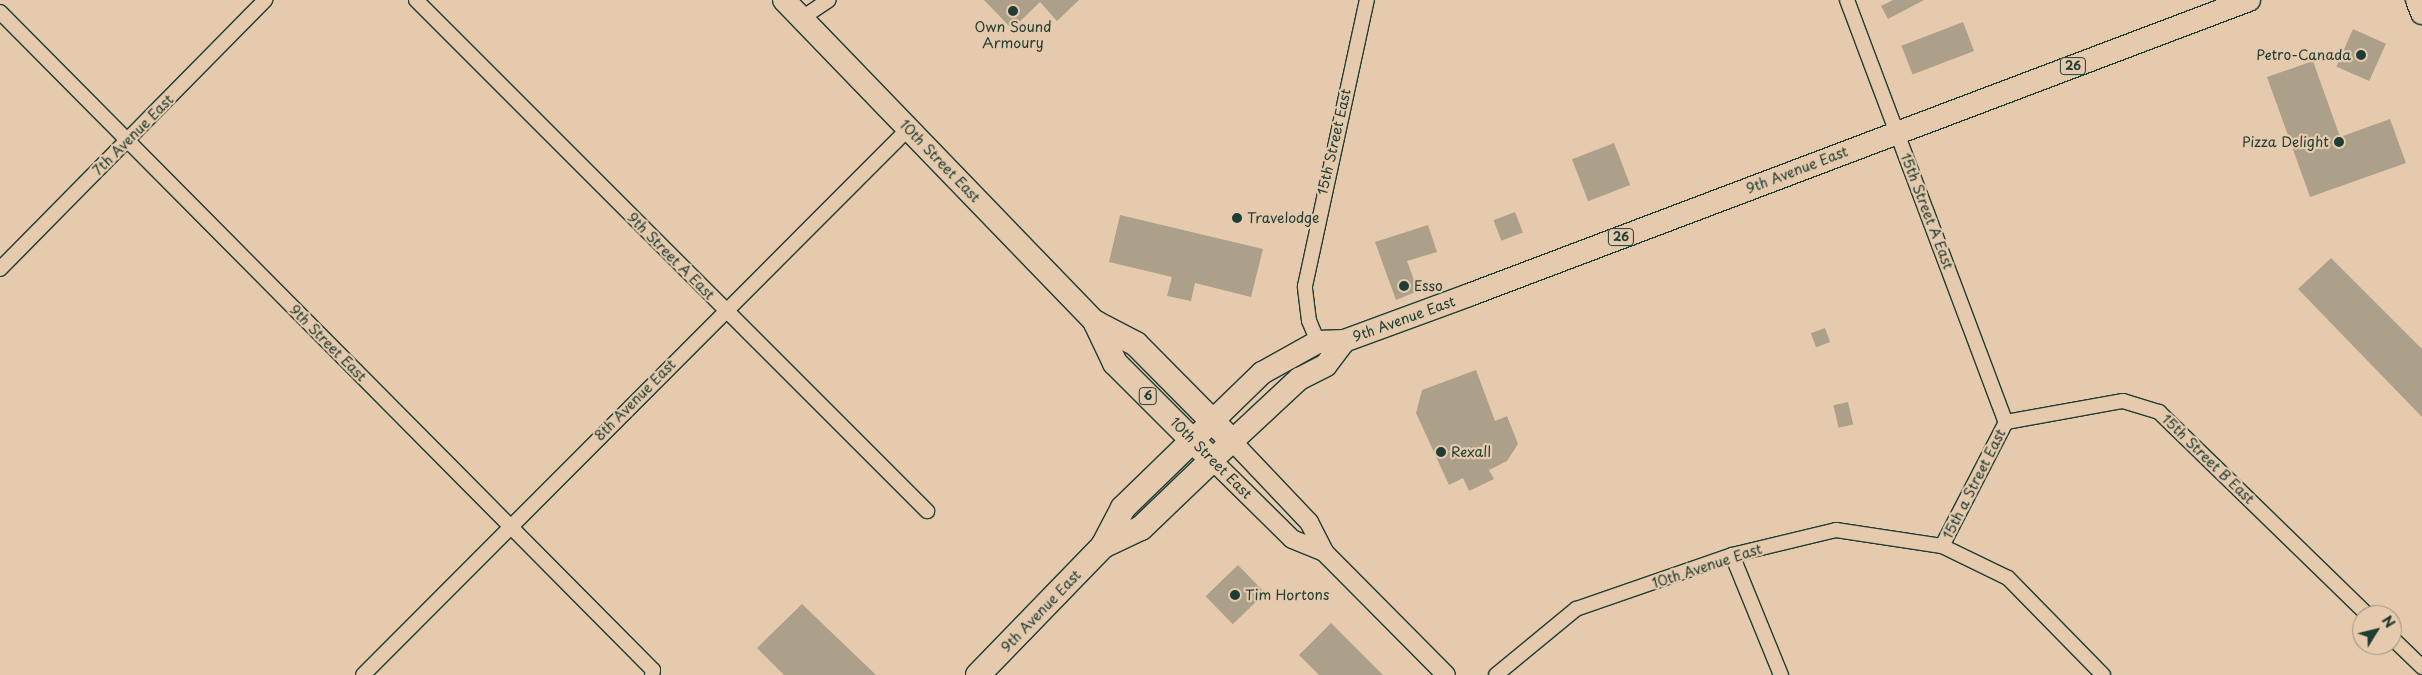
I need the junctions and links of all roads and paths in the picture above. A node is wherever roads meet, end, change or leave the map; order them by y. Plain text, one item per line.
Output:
1 (265, 0) edge
2 (416, 0) edge
3 (784, 0) edge
4 (829, 0) edge
5 (1367, 0) edge
6 (1847, 0) edge
7 (2249, 0) edge
8 (2417, 0) edge
9 (0, 12) edge
10 (2422, 13) edge
11 (802, 18) junction
12 (909, 128) junction
13 (1897, 132) junction
14 (127, 140) junction
15 (0, 269) edge
16 (724, 310) junction
17 (1096, 323) junction
18 (1344, 341) junction
19 (1318, 342) junction
20 (1212, 420) junction
21 (2006, 422) junction
22 (1193, 440) junction
23 (1232, 441) junction
24 (1212, 460) junction
25 (927, 511) dead end
26 (509, 526) junction
27 (1104, 546) junction
28 (1942, 546) junction
29 (1324, 552) junction
30 (1732, 555) junction
31 (2358, 605) edge
32 (2402, 648) edge
33 (2422, 667) edge
34 (363, 675) edge
35 (652, 675) edge
36 (978, 675) edge
37 (1446, 675) edge
38 (1496, 675) edge
39 (1780, 675) edge
40 (2103, 675) edge

1 - 14 street, 7th Avenue East
2 - 16 street, 9th Street A East
3 - 11 main road, 10th Street East
4 - 11 street
5 - 19 street, 15th Street East
6 - 13 street, 15th Street A East
7 - 13 main road, 9th Avenue East / 26
8 - 10 main road
9 - 14 street, 9th Street East
11 - 12 main road, 10th Street East
12 - 16 street, 8th Avenue East
12 - 17 main road, 10th Street East
13 - 18 main road, 9th Avenue East / 26
13 - 21 street, 15th Street A East
14 - 15 street, 7th Avenue East
14 - 26 street, 9th Street East
16 - 25 street, 9th Street A East
16 - 26 street, 8th Avenue East
17 - 20 highway, 10th Street East / 6
17 - 22 highway, 10th Street East / 6
18 - 19 main road, 9th Avenue East / 26
18 - 23 main road, 9th Avenue East
19 - 20 main road, 9th Avenue East / 26
20 - 22 main road, 9th Avenue East / 26
20 - 23 highway, 10th Street East / 6
21 - 28 street, 15th a Street East
21 - 31 street, 15th Street B East
22 - 24 highway, 10th Street East / 6
22 - 27 highway, 9th Avenue East
23 - 24 main road
23 - 29 street, 10th Street East
24 - 27 highway, 9th Avenue East
24 - 29 street, 10th Street East
26 - 34 street, 8th Avenue East
26 - 35 street, 9th Street East
27 - 36 highway, 9th Avenue East
28 - 30 street, 10th Avenue East
28 - 40 street, 10th Avenue East
29 - 37 street, 10th Street East
30 - 38 street, 10th Avenue East
30 - 39 street
32 - 33 street

